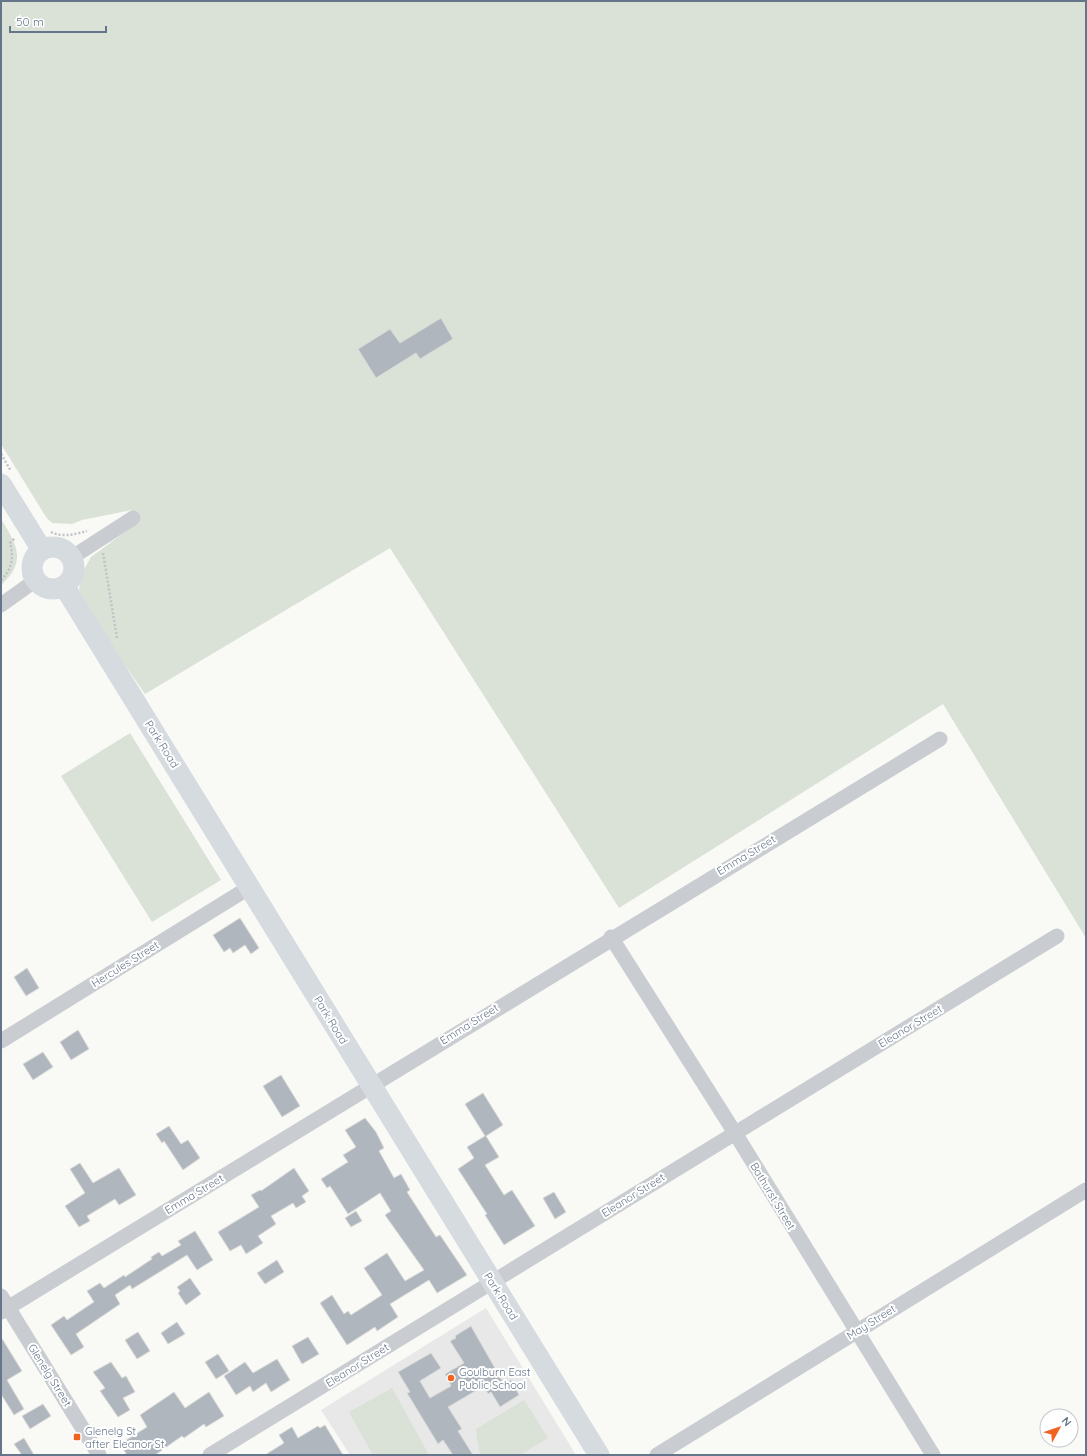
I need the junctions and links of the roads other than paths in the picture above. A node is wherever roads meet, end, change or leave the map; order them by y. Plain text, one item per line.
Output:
1 (1, 484) edge
2 (133, 518) dead end
3 (42, 550) junction
4 (71, 558) junction
5 (36, 580) junction
6 (64, 586) junction
7 (1, 605) edge
8 (940, 739) dead end
9 (250, 887) junction
10 (1057, 936) dead end
11 (611, 937) junction
12 (1, 1041) edge
13 (371, 1085) junction
14 (735, 1132) junction
15 (1086, 1190) edge
16 (492, 1282) junction
17 (3, 1305) edge
18 (858, 1330) junction
19 (99, 1455) edge
20 (210, 1455) edge
21 (599, 1455) edge
22 (657, 1455) edge
23 (933, 1455) edge

1 - 3 street
2 - 4 street
3 - 4 street
3 - 5 street
4 - 6 street
5 - 6 street
5 - 7 street
6 - 9 street, Park Road
8 - 11 street, Emma Street
9 - 12 street, Hercules Street
9 - 13 street, Park Road
10 - 14 street, Eleanor Street
11 - 13 street, Emma Street
11 - 14 street, Bathurst Street
13 - 16 street, Park Road
13 - 17 street, Emma Street
14 - 16 street, Eleanor Street
14 - 18 street, Bathurst Street
15 - 18 street, May Street
16 - 20 street, Eleanor Street
16 - 21 street, Park Road
17 - 19 street, Glenelg Street
18 - 22 street, May Street
18 - 23 street, Bathurst Street

